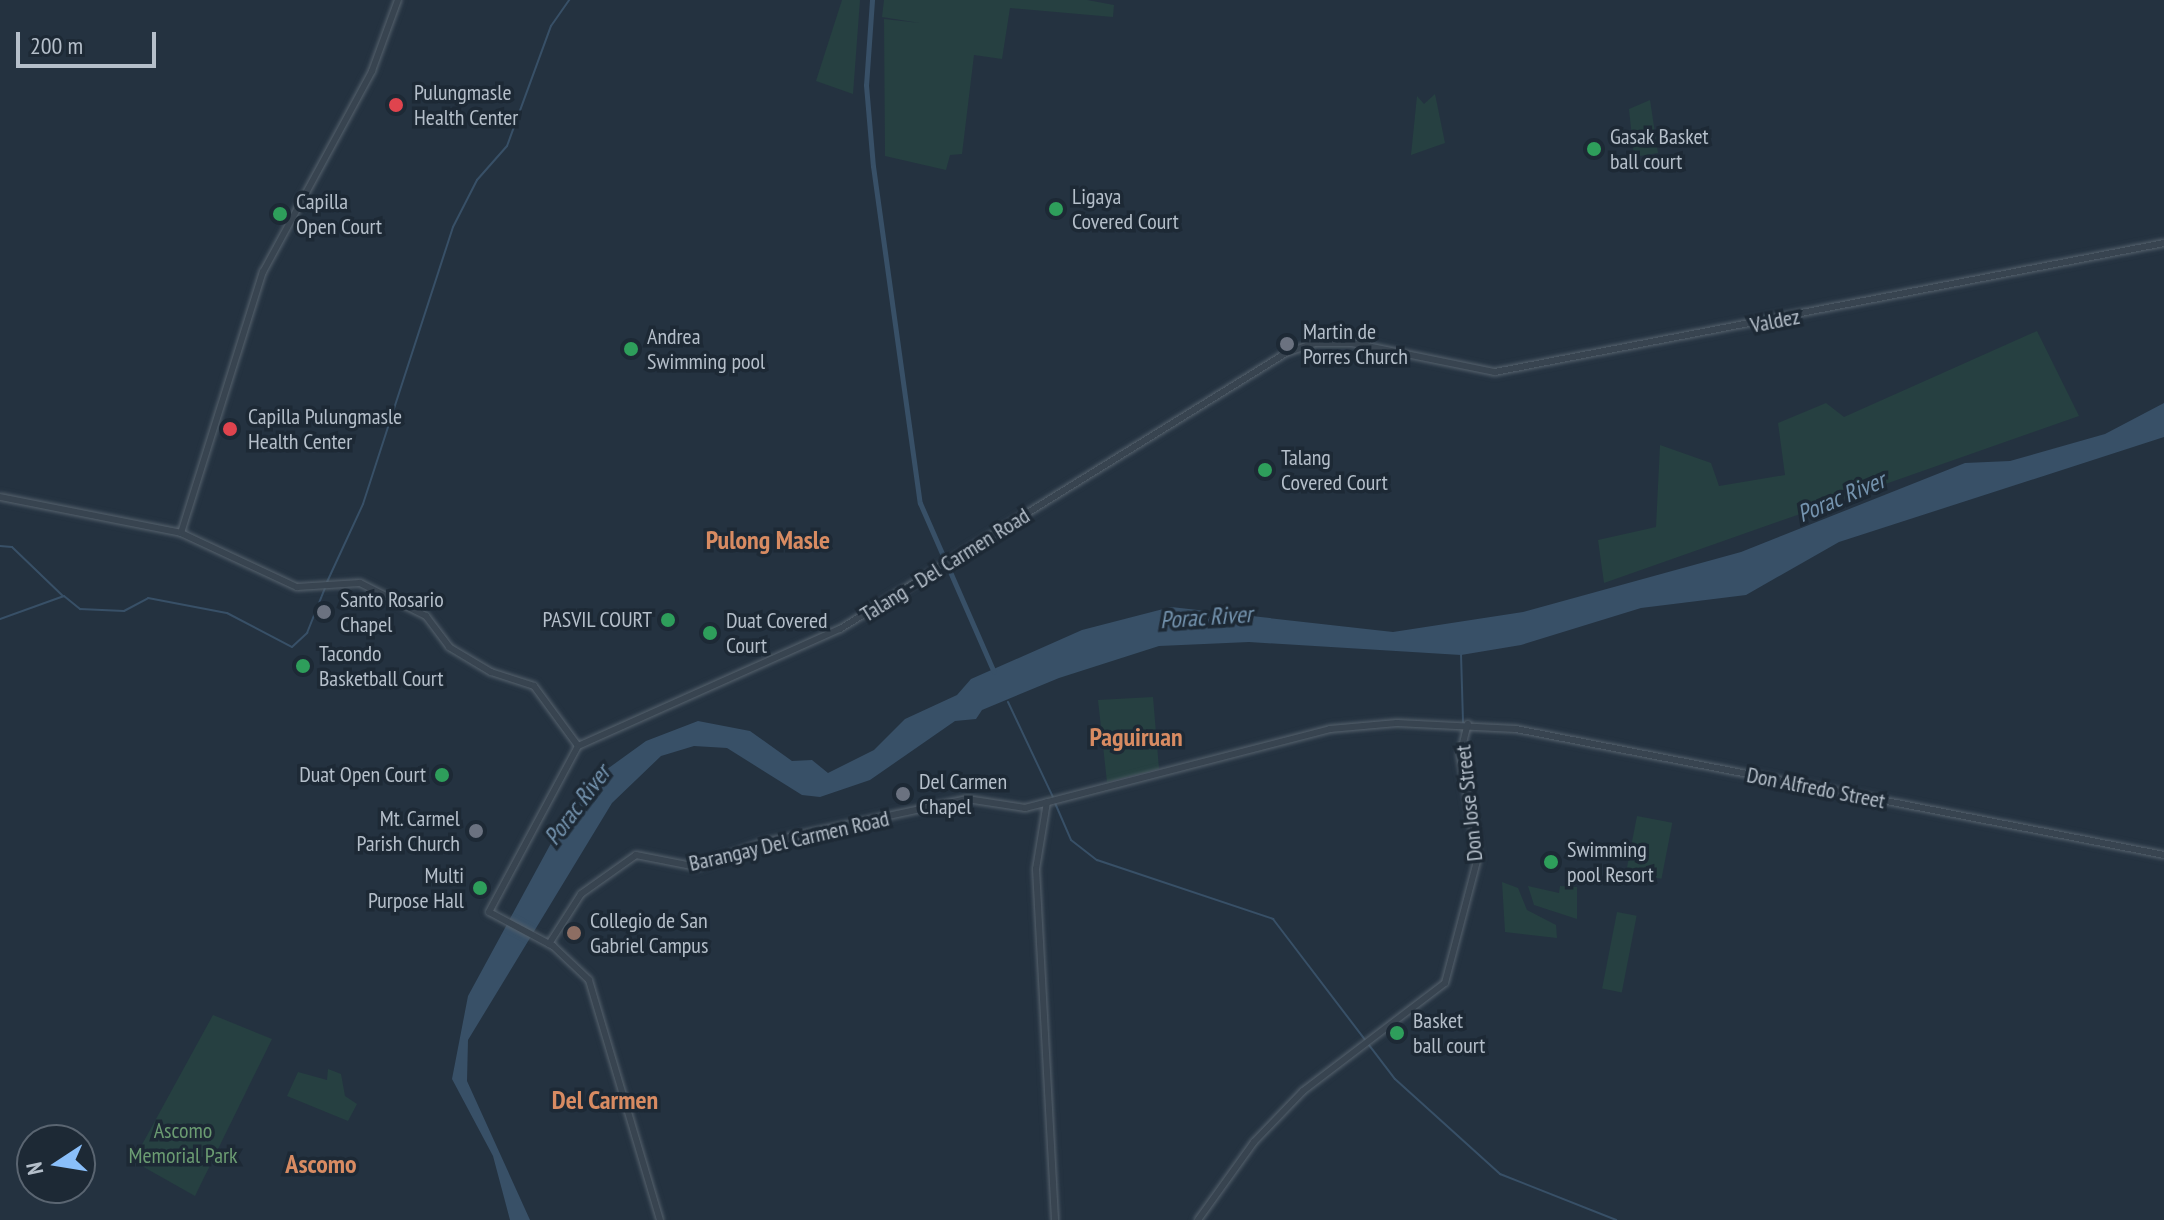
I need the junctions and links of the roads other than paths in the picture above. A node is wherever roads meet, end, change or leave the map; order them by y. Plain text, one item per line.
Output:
1 (398, 0) edge
2 (2164, 243) edge
3 (1385, 351) joint
4 (0, 497) edge
5 (181, 533) junction
6 (1468, 724) junction
7 (578, 746) junction
8 (1064, 797) joint
9 (1048, 802) junction
10 (2164, 855) edge
11 (549, 944) junction
12 (660, 1220) edge
13 (1055, 1220) edge
14 (1198, 1220) edge

1 - 5 street
2 - 3 street, Valdez
3 - 7 street, Talang - Del Carmen Road
4 - 5 street
5 - 7 street
6 - 8 street, Don Alfredo Street
6 - 10 street, Don Alfredo Street
6 - 14 street, Don Jose Street
7 - 11 street
8 - 9 street, Barangay Del Carmen Road
9 - 11 street, Barangay Del Carmen Road
9 - 13 street
11 - 12 street

